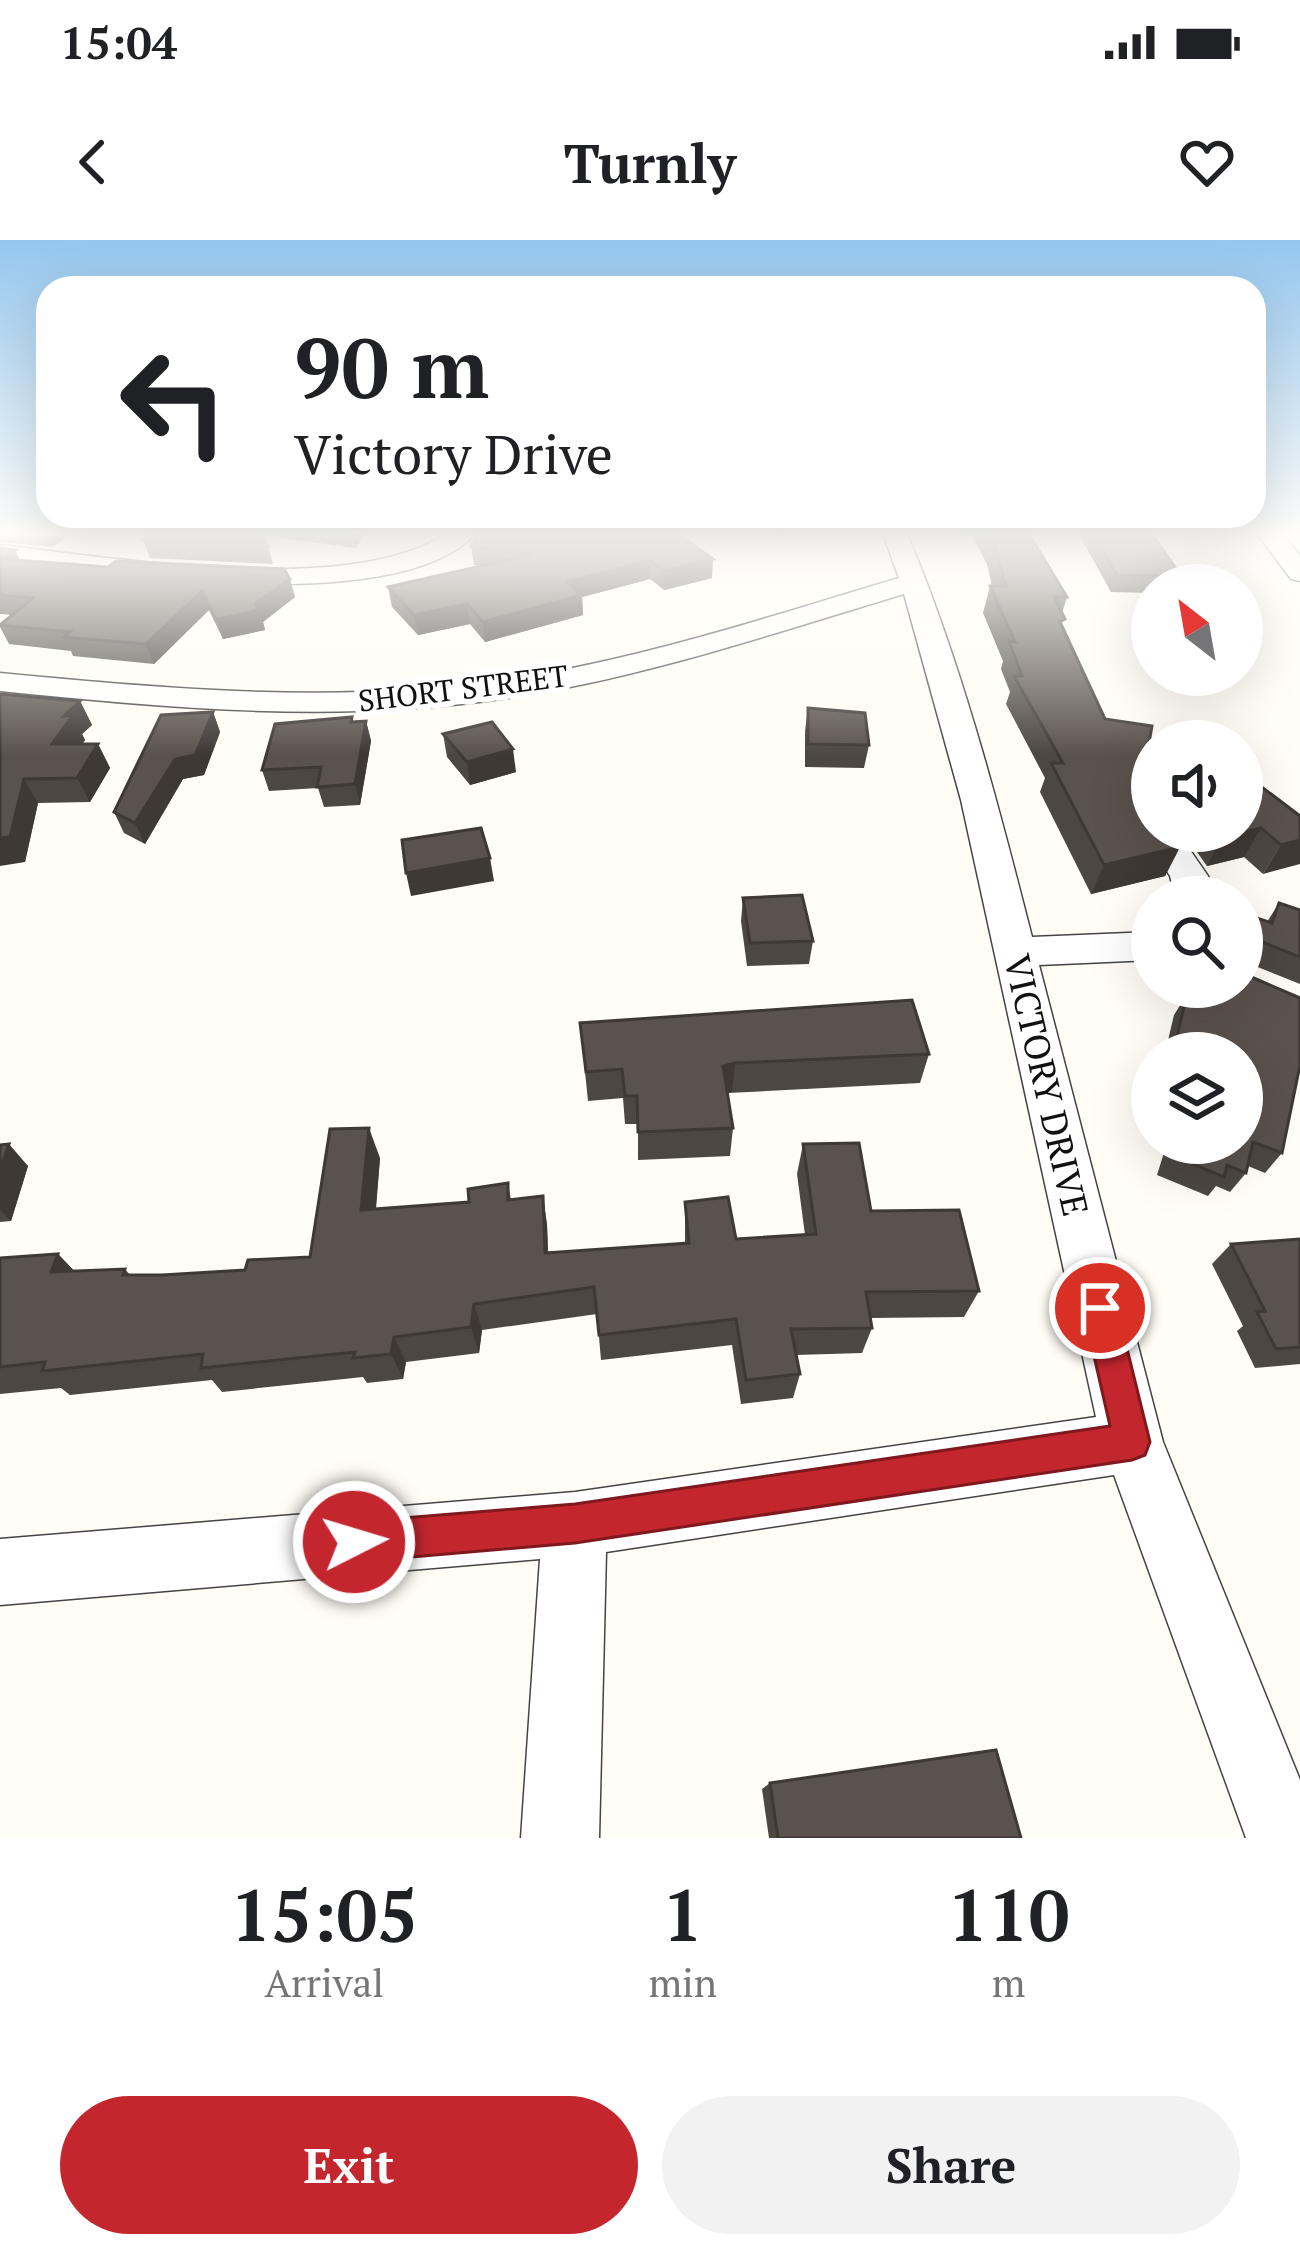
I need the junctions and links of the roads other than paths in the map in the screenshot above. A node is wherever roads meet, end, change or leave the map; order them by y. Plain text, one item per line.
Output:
1 (833, 606) edge
2 (921, 606) edge
3 (0, 682) edge
4 (1131, 947) edge
5 (1015, 952) junction
6 (1132, 1442) junction
7 (575, 1523) junction
8 (0, 1572) edge
9 (560, 1838) edge
10 (1285, 1838) edge

1 - 3 street, SHORT STREET
2 - 5 street, VICTORY DRIVE
4 - 5 street
5 - 6 street, VICTORY DRIVE
6 - 7 street
6 - 10 street, VICTORY DRIVE
7 - 8 street
7 - 9 street

